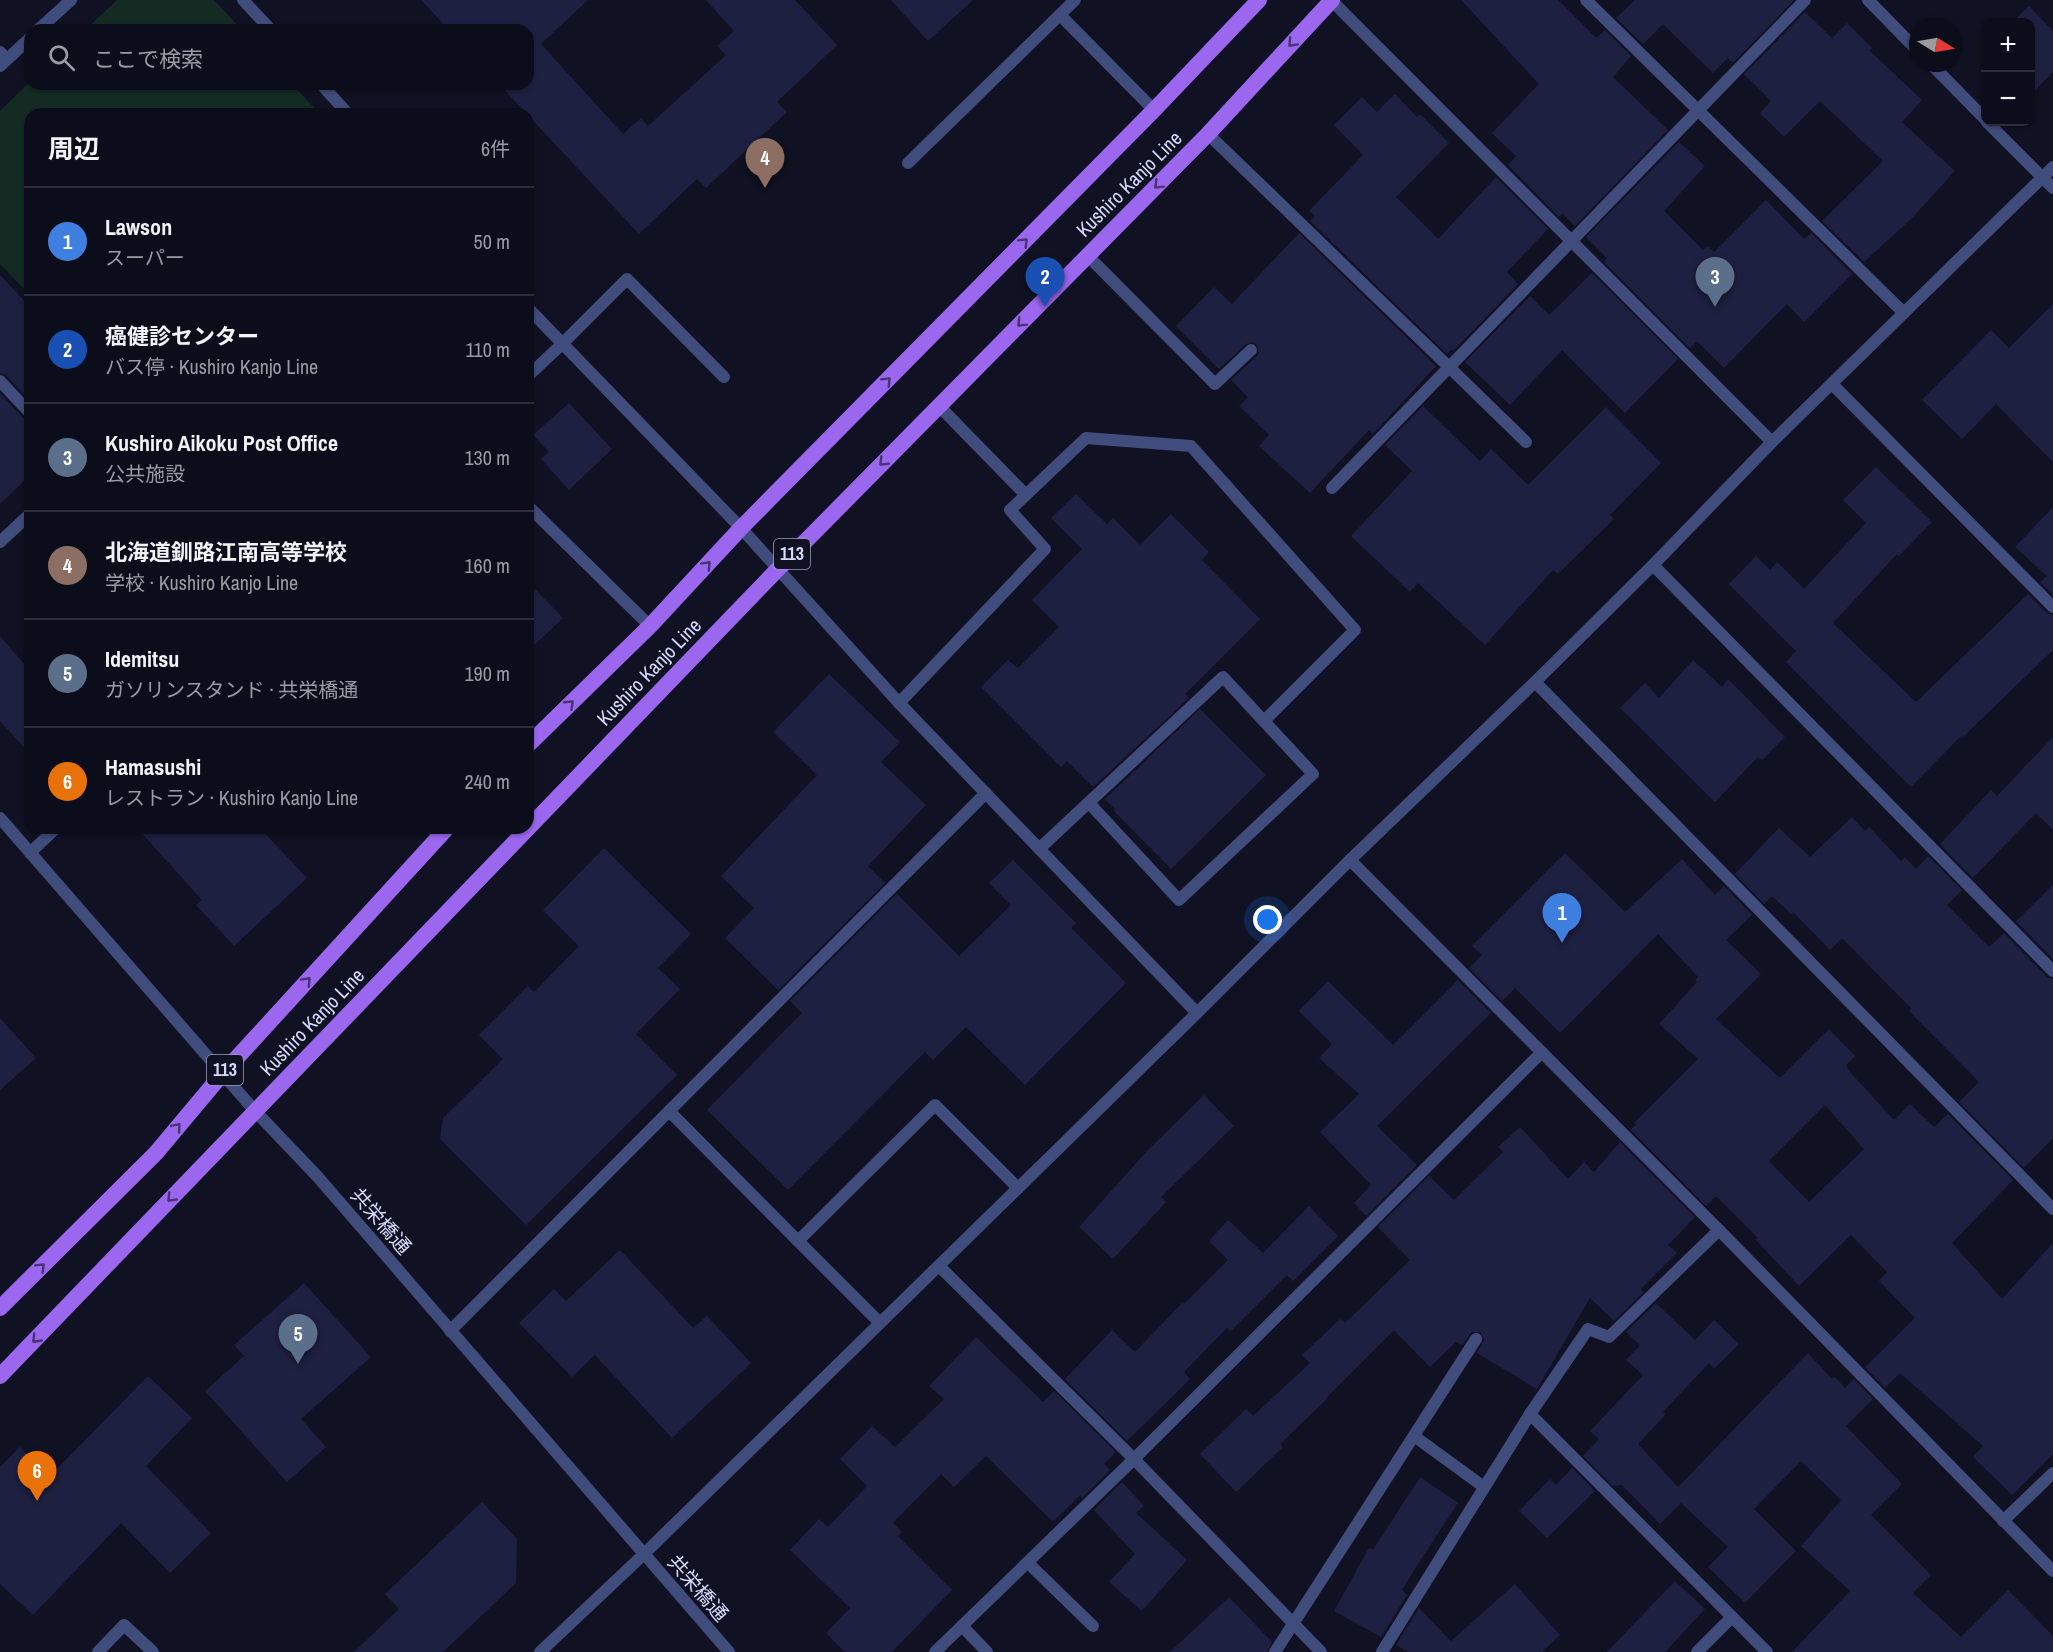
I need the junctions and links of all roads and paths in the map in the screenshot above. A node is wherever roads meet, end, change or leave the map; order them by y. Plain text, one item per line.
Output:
1 (70, 0) edge
2 (243, 0) edge
3 (1075, 0) edge
4 (1259, 0) edge
5 (1332, 0) edge
6 (1586, 0) edge
7 (1805, 0) edge
8 (1868, 0) edge
9 (1060, 15) junction
10 (44, 24) edge
11 (265, 24) edge
12 (24, 42) edge
13 (1909, 42) edge
14 (2, 59) edge
15 (1938, 72) edge
16 (326, 90) edge
17 (343, 108) edge
18 (1154, 110) junction
19 (1698, 110) junction
20 (1981, 116) edge
21 (1991, 126) edge
22 (1208, 134) junction
23 (908, 163) dead end
24 (2053, 167) edge
25 (2042, 178) junction
26 (2053, 188) edge
27 (1570, 242) junction
28 (1088, 256) junction
29 (1904, 313) junction
30 (534, 314) edge
31 (562, 344) junction
32 (1251, 350) dead end
33 (1449, 367) junction
34 (534, 370) edge
35 (724, 377) dead end
36 (0, 381) edge
37 (1832, 384) junction
38 (939, 406) junction
39 (24, 407) edge
40 (1526, 442) dead end
41 (1772, 442) junction
42 (1332, 488) dead end
43 (1026, 495) junction
44 (534, 512) edge
45 (24, 520) edge
46 (741, 528) junction
47 (0, 542) edge
48 (1653, 565) junction
49 (778, 568) junction
50 (2053, 607) edge
51 (650, 626) junction
52 (1536, 682) junction
53 (899, 703) junction
54 (1264, 721) junction
55 (534, 739) edge
56 (986, 793) junction
57 (1089, 803) junction
58 (0, 818) edge
59 (534, 821) edge
60 (50, 834) edge
61 (442, 834) edge
62 (522, 834) edge
63 (1040, 848) junction
64 (30, 853) junction
65 (1350, 860) junction
66 (2053, 971) edge
67 (1197, 1012) junction
68 (1542, 1052) junction
69 (223, 1073) junction
70 (255, 1111) junction
71 (669, 1111) junction
72 (1018, 1188) junction
73 (2053, 1209) edge
74 (1719, 1230) junction
75 (798, 1241) junction
76 (939, 1266) junction
77 (0, 1308) edge
78 (880, 1323) junction
79 (450, 1331) junction
80 (1476, 1339) dead end
81 (0, 1376) edge
82 (1530, 1414) junction
83 (1414, 1436) junction
84 (1134, 1459) junction
85 (2053, 1473) edge
86 (1484, 1487) junction
87 (2003, 1521) junction
88 (643, 1555) junction
89 (1028, 1563) junction
90 (2053, 1571) edge
91 (1732, 1617) junction
92 (1293, 1624) junction
93 (962, 1626) junction
94 (1093, 1626) dead end
95 (98, 1652) edge
96 (153, 1652) edge
97 (540, 1652) edge
98 (729, 1652) edge
99 (935, 1652) edge
100 (987, 1652) edge
101 (1275, 1652) edge
102 (1321, 1652) edge
103 (1382, 1652) edge
104 (1697, 1652) edge
105 (1767, 1652) edge

1 - 10 street
2 - 11 street
3 - 9 street
4 - 18 main road, Kushiro Kanjo Line
5 -> 22 main road, Kushiro Kanjo Line / 113
5 - 27 street
6 - 19 street
7 - 19 street
8 - 13 street
9 - 18 street
9 - 23 street
12 - 14 street
15 - 20 street
16 - 17 street
46 -> 18 main road, Kushiro Kanjo Line
19 - 27 street
19 - 29 street
21 - 25 street
22 -> 28 main road, Kushiro Kanjo Line / 113
22 - 33 street
24 - 25 street
25 - 26 street
25 - 29 street
27 - 33 street
27 - 41 street
28 - 32 street
28 -> 38 main road, Kushiro Kanjo Line / 113
29 - 37 street
30 - 31 street
31 - 34 street
31 - 35 street
31 - 46 street
33 - 40 street
33 - 42 street
36 - 39 street
37 - 41 street
37 - 50 street
38 - 43 street
38 -> 49 main road, Kushiro Kanjo Line / 113
41 - 48 street
43 - 53 street
43 - 54 street
44 - 51 street
45 - 47 street
46 - 49 street
51 -> 46 main road, Kushiro Kanjo Line
48 - 52 street
48 - 66 street
49 - 53 street
49 - 59 main road, Kushiro Kanjo Line / 113
55 -> 51 main road, Kushiro Kanjo Line
52 - 65 street
52 - 73 street
53 - 56 street
54 - 57 street
54 - 57 street
56 - 63 street
56 - 71 street
57 - 63 street
58 - 64 street, 共栄橋通
60 - 64 street
69 -> 61 main road, Kushiro Kanjo Line / 113
62 - 70 main road, Kushiro Kanjo Line / 113
63 - 67 street
64 - 69 street, 共栄橋通
65 - 67 street
65 - 68 street
67 - 72 street
68 - 74 street
68 - 84 street
69 - 70 street, 共栄橋通
77 -> 69 main road, Kushiro Kanjo Line / 113
70 - 79 street, 共栄橋通
70 -> 81 main road, Kushiro Kanjo Line / 113
71 - 75 street
71 - 79 street
72 - 75 street
72 - 76 street
74 - 82 street
74 - 87 street
75 - 78 street
76 - 78 street
76 - 84 street
78 - 88 street
79 - 88 street, 共栄橋通
80 - 83 street
82 - 86 street
82 - 91 street
83 - 86 street
83 - 92 street
84 - 89 street
84 - 92 street
85 - 87 street
86 - 103 street
87 - 90 street
88 - 97 street
88 - 98 street, 共栄橋通
89 - 93 street
89 - 94 street
91 - 104 street
91 - 105 street
92 - 101 street
92 - 102 street
93 - 99 street
93 - 100 street
95 - 96 street

